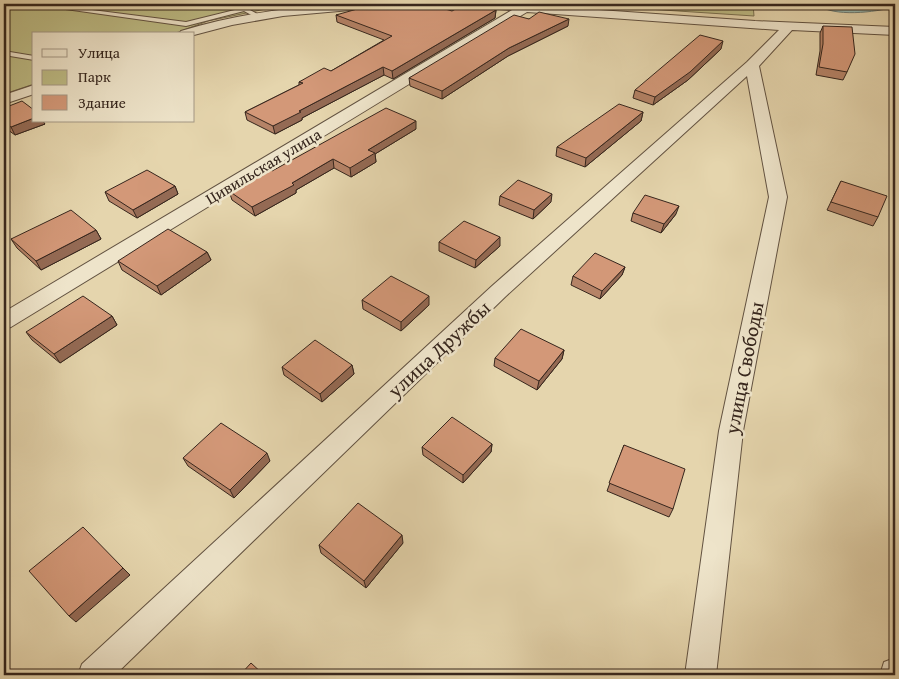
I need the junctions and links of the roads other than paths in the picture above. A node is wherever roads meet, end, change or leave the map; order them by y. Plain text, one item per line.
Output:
1 (33, 4) edge
2 (266, 4) edge
3 (384, 4) edge
4 (471, 4) edge
5 (246, 9) junction
6 (523, 9) junction
7 (258, 18) junction
8 (788, 26) junction
9 (895, 31) edge
10 (191, 32) edge
11 (4, 53) edge
12 (32, 58) edge
13 (752, 64) junction
14 (32, 90) edge
15 (4, 100) edge
16 (4, 322) edge
17 (93, 675) edge
18 (701, 675) edge

1 - 5 lane
2 - 5 lane
3 - 7 street
4 - 6 street
5 - 7 lane
6 - 8 street
6 - 16 street, Цивильская улица
7 - 10 street
8 - 9 street
8 - 13 street, улица Дружбы
11 - 12 lane
13 - 17 street, улица Дружбы
13 - 18 street, улица Свободы
14 - 15 street

